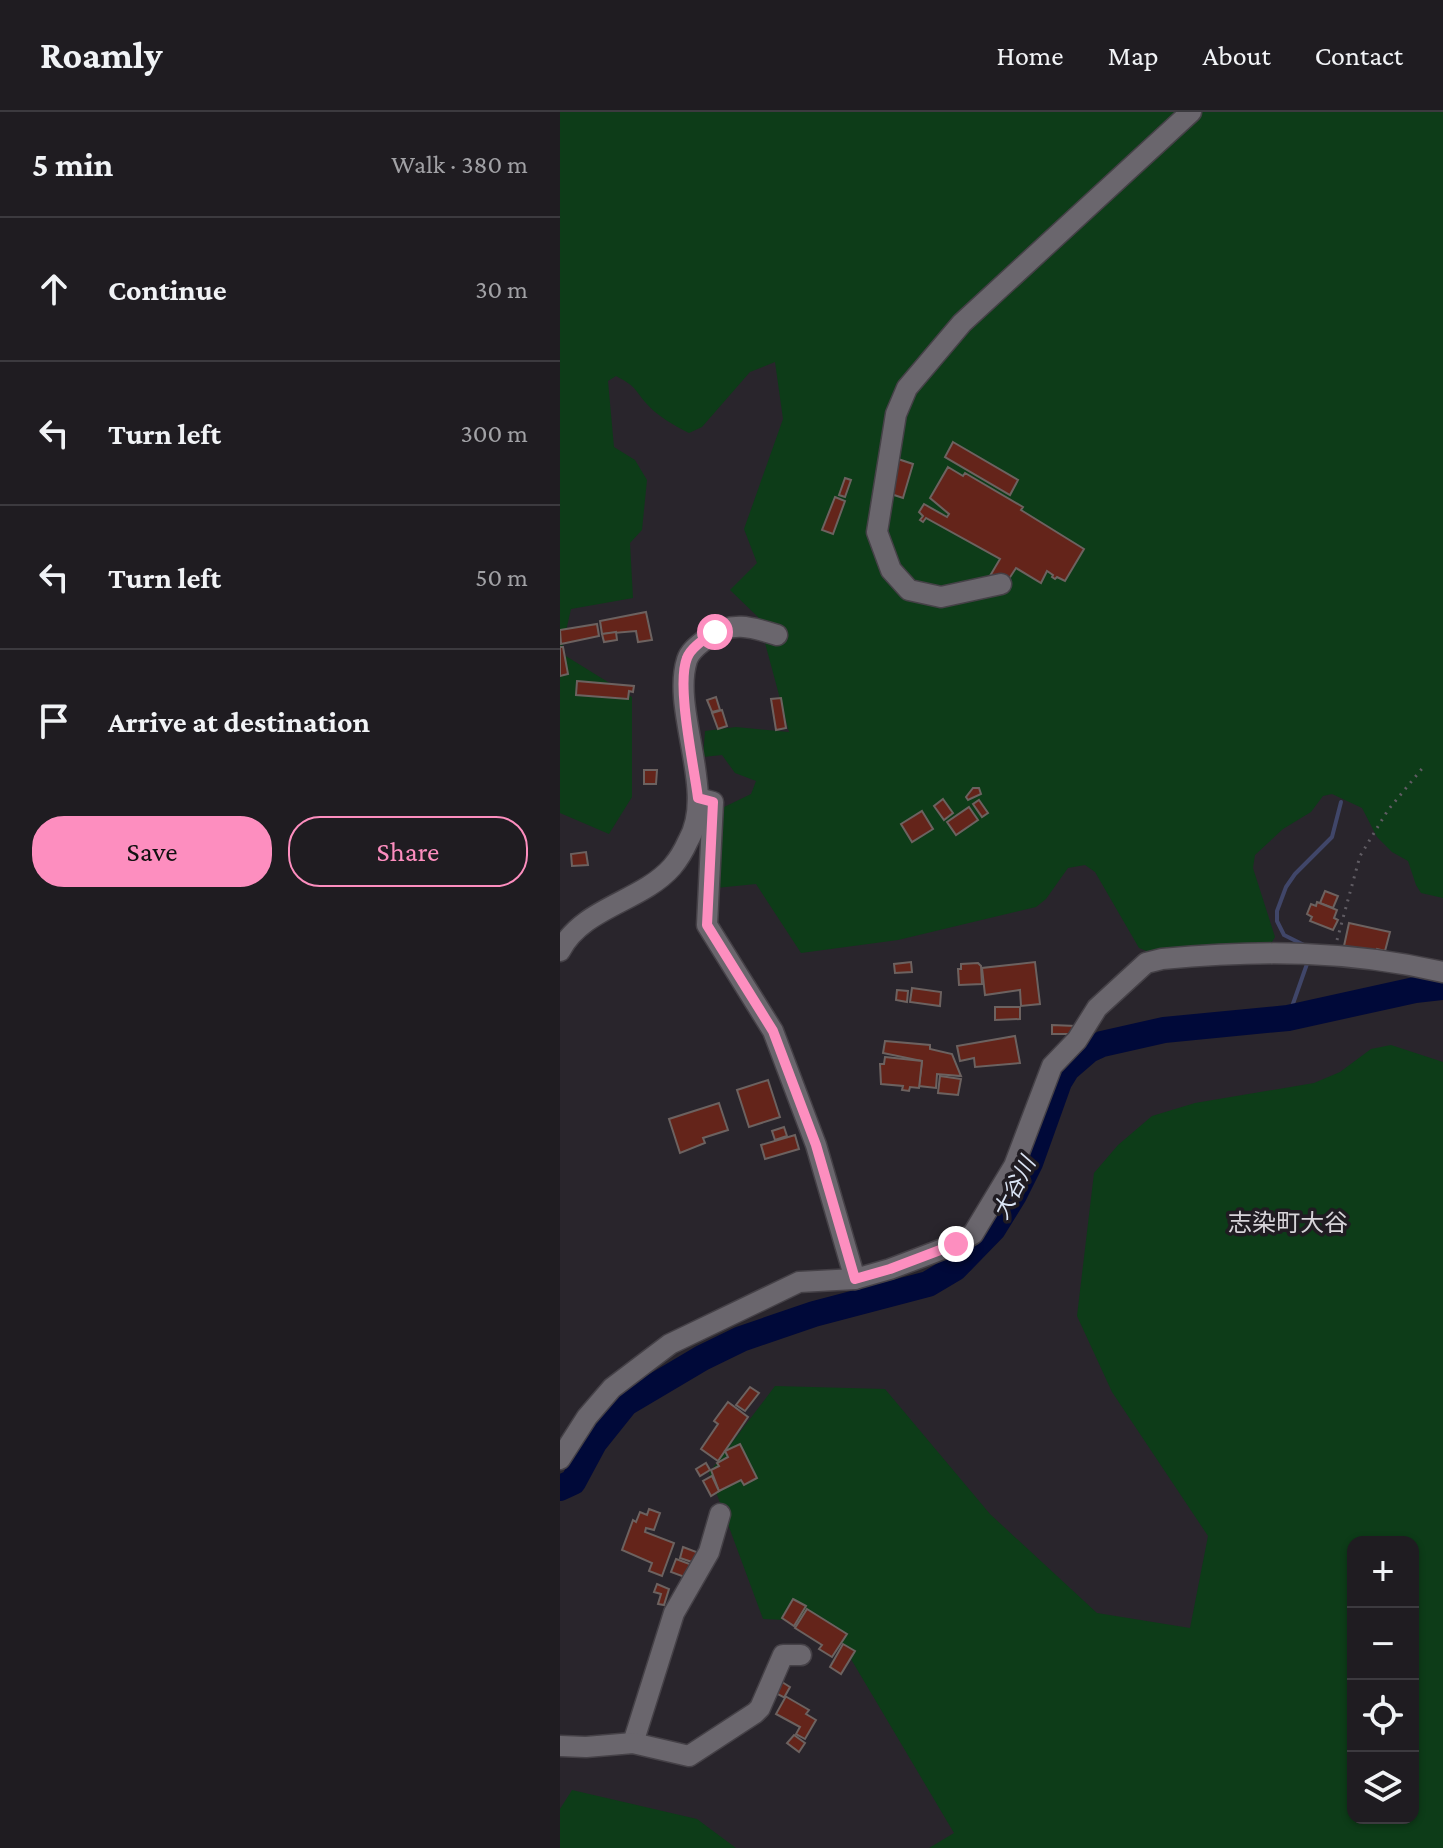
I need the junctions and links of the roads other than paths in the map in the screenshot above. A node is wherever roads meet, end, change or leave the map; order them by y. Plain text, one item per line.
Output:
1 (1191, 112) edge
2 (1001, 584) dead end
3 (777, 635) dead end
4 (698, 798) junction
5 (560, 951) edge
6 (1443, 972) edge
7 (855, 1279) junction
8 (560, 1459) edge
9 (720, 1514) dead end
10 (801, 1655) dead end
11 (633, 1743) junction
12 (560, 1746) edge

1 - 2 street
3 - 4 street
4 - 5 street
4 - 7 street
6 - 7 street
7 - 8 street
9 - 11 street
10 - 11 street
11 - 12 street

